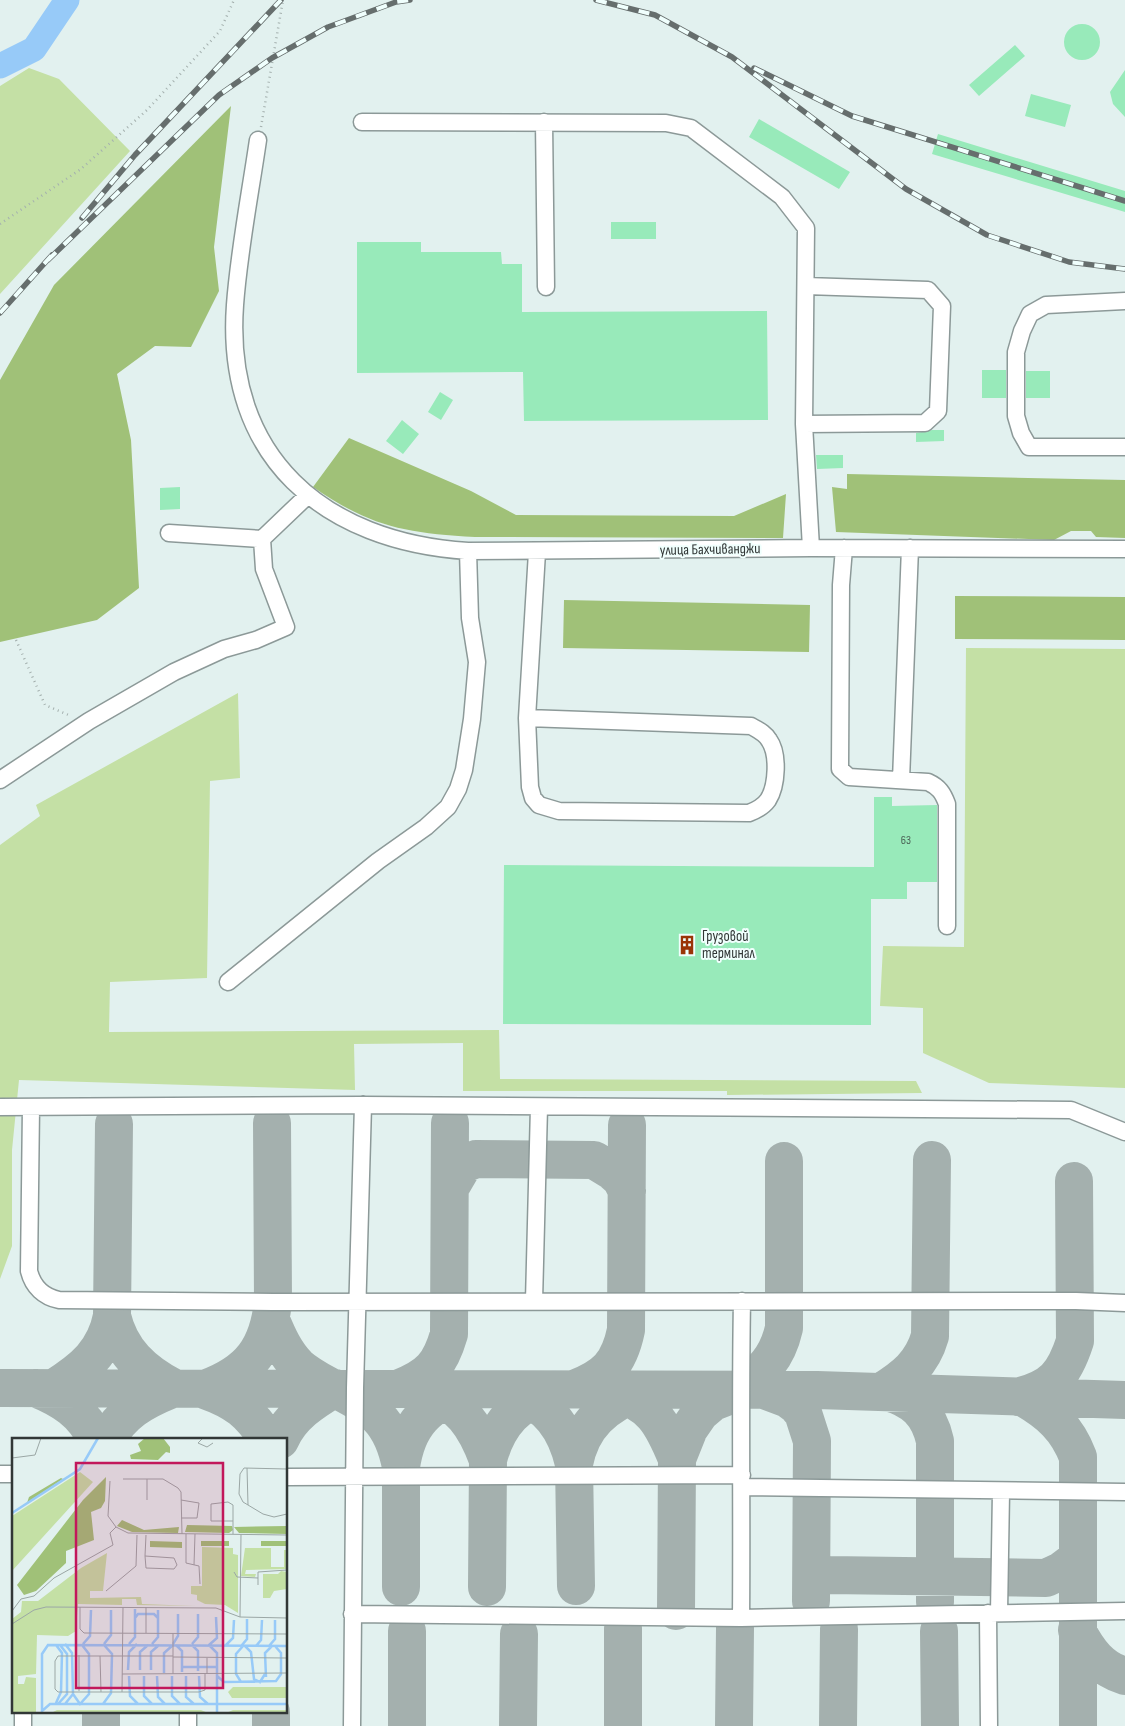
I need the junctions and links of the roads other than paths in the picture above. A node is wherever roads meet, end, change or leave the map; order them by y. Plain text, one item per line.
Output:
1 (362, 122) dead end
2 (544, 122) junction
3 (258, 140) road end
4 (806, 286) junction
5 (546, 287) dead end
6 (1125, 301) edge
7 (804, 424) junction
8 (1125, 448) edge
9 (307, 496) junction
10 (169, 533) dead end
11 (262, 539) junction
12 (811, 548) junction
13 (844, 548) junction
14 (910, 548) junction
15 (1125, 549) edge
16 (468, 551) junction
17 (536, 552) junction
18 (527, 718) junction
19 (0, 780) edge
20 (901, 780) junction
21 (947, 926) dead end
22 (228, 982) dead end
23 (363, 1105) junction
24 (0, 1107) edge
25 (31, 1107) junction
26 (539, 1107) junction
27 (1125, 1132) edge
28 (357, 1301) junction
29 (534, 1301) junction
30 (742, 1301) junction
31 (1125, 1303) edge
32 (354, 1476) junction
33 (288, 1477) edge
34 (742, 1481) junction
35 (1001, 1492) junction
36 (1125, 1492) edge
37 (1125, 1611) edge
38 (994, 1613) junction
39 (352, 1614) junction
40 (741, 1618) junction
41 (352, 1726) edge
42 (989, 1726) edge

1 - 2 street
2 - 4 street
2 - 5 street
3 - 9 street, улица Бахчиванджи
4 - 7 street
4 - 7 street
6 - 8 street
7 - 12 street
9 - 11 street
9 - 16 street, улица Бахчиванджи
10 - 11 street
11 - 19 street
12 - 13 street, улица Бахчиванджи
12 - 17 street, улица Бахчиванджи
13 - 14 street, улица Бахчиванджи
13 - 20 street
14 - 15 street, улица Бахчиванджи
14 - 20 street
16 - 17 street, улица Бахчиванджи
16 - 22 street
17 - 18 street
18 - 18 street
20 - 21 street
23 - 25 street
23 - 26 street
23 - 28 street
24 - 25 street
25 - 28 street
26 - 27 street
26 - 29 street
28 - 29 street
28 - 32 street
29 - 30 street
30 - 31 street
30 - 34 street
32 - 33 street
32 - 34 street
32 - 39 street
34 - 35 street
34 - 40 street
35 - 36 street
35 - 38 street
37 - 38 street
38 - 40 street
38 - 42 street
39 - 40 street
39 - 41 street

